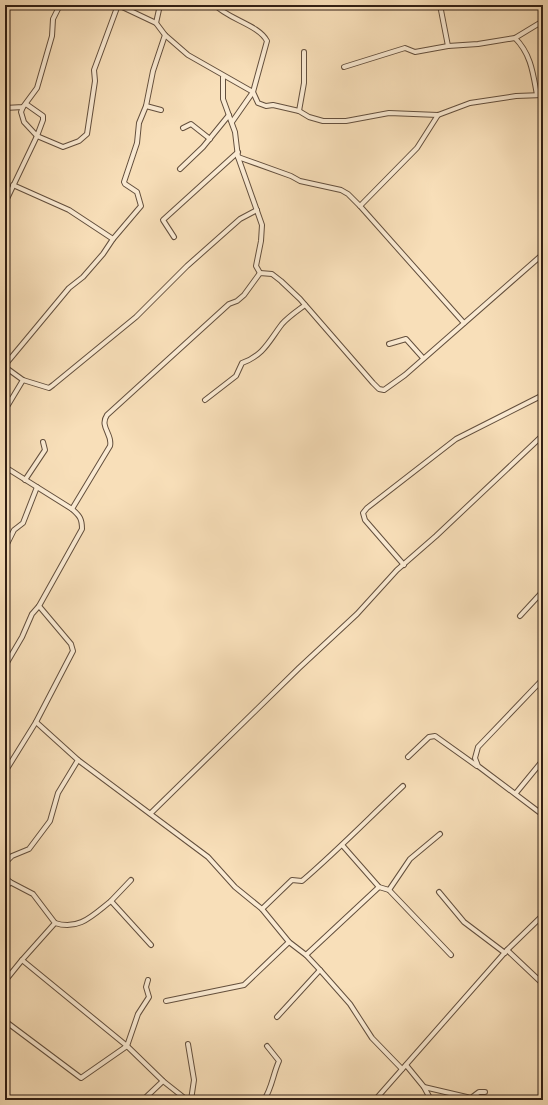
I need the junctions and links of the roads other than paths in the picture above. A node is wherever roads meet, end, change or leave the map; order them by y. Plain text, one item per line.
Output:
1 (60, 5) edge
2 (118, 5) edge
3 (160, 5) edge
4 (215, 5) edge
5 (440, 5) edge
6 (543, 21) edge
7 (156, 23) junction
8 (165, 35) junction
9 (515, 38) junction
10 (448, 46) junction
11 (304, 52) dead end
12 (344, 67) dead end
13 (223, 77) junction
14 (253, 92) junction
15 (537, 95) junction
16 (543, 95) edge
17 (25, 106) junction
18 (146, 106) junction
19 (5, 108) edge
20 (161, 110) dead end
21 (299, 111) junction
22 (229, 115) junction
23 (438, 115) junction
24 (232, 122) junction
25 (183, 128) dead end
26 (37, 136) junction
27 (210, 138) junction
28 (238, 152) junction
29 (238, 158) junction
30 (180, 169) dead end
31 (13, 184) junction
32 (5, 204) edge
33 (360, 206) junction
34 (257, 210) junction
35 (174, 238) dead end
36 (113, 239) junction
37 (543, 254) edge
38 (260, 272) junction
39 (305, 305) junction
40 (464, 323) junction
41 (390, 344) dead end
42 (423, 358) junction
43 (5, 366) edge
44 (23, 380) junction
45 (543, 395) edge
46 (204, 400) dead end
47 (5, 410) edge
48 (543, 435) edge
49 (44, 442) dead end
50 (5, 468) edge
51 (25, 480) junction
52 (37, 487) junction
53 (72, 509) junction
54 (5, 548) edge
55 (404, 564) junction
56 (543, 591) edge
57 (39, 606) junction
58 (520, 616) dead end
59 (5, 666) edge
60 (543, 679) edge
61 (36, 722) junction
62 (408, 757) dead end
63 (78, 760) junction
64 (543, 760) edge
65 (478, 766) junction
66 (5, 772) edge
67 (403, 786) dead end
68 (516, 793) junction
69 (151, 813) junction
70 (543, 815) edge
71 (440, 834) dead end
72 (343, 846) junction
73 (5, 863) edge
74 (5, 877) edge
75 (131, 880) dead end
76 (10, 882) junction
77 (379, 887) junction
78 (5, 888) edge
79 (390, 890) junction
80 (438, 892) dead end
81 (111, 901) junction
82 (262, 909) junction
83 (543, 915) edge
84 (54, 924) junction
85 (289, 942) junction
86 (151, 945) dead end
87 (506, 952) junction
88 (306, 955) junction
89 (451, 955) dead end
90 (22, 960) junction
91 (320, 970) junction
92 (148, 980) dead end
93 (5, 981) edge
94 (543, 984) edge
95 (166, 1001) dead end
96 (277, 1017) dead end
97 (5, 1021) edge
98 (188, 1044) dead end
99 (127, 1046) junction
100 (267, 1046) dead end
101 (404, 1067) junction
102 (163, 1081) junction
103 (424, 1087) junction
104 (485, 1092) dead end
105 (143, 1100) edge
106 (187, 1100) edge
107 (191, 1100) edge
108 (264, 1100) edge
109 (375, 1100) edge
110 (431, 1100) edge

1 - 17 street
2 - 7 street
2 - 26 street
3 - 7 street
4 - 14 street
5 - 10 street
6 - 9 street
7 - 8 street
8 - 13 street
8 - 18 street
9 - 10 street
9 - 15 street
10 - 12 street
11 - 21 street
13 - 14 street
13 - 22 street
14 - 21 street
14 - 24 street
15 - 16 street
15 - 23 street
17 - 19 street
17 - 26 street
17 - 26 street
18 - 20 street
18 - 36 street
21 - 23 street
22 - 24 street
22 - 27 street
23 - 33 street
24 - 28 street
25 - 27 street
26 - 31 street
27 - 30 street
28 - 29 street
28 - 35 street
29 - 33 street
29 - 34 street
31 - 32 street
31 - 36 street
33 - 40 street
34 - 38 street
34 - 44 street
36 - 43 street
37 - 40 street
38 - 39 street
38 - 53 street
39 - 42 street
39 - 46 street
40 - 42 street
41 - 42 street
43 - 44 street
44 - 47 street
45 - 55 street
48 - 55 street
49 - 51 street
50 - 51 street
51 - 52 street
52 - 53 street
52 - 54 street
53 - 57 street
55 - 69 street
56 - 58 street
57 - 59 street
57 - 61 street
60 - 65 street
61 - 63 street
61 - 66 street
62 - 65 street
63 - 69 street
63 - 73 street
64 - 68 street
65 - 68 street
67 - 72 street
68 - 70 street
69 - 82 street
71 - 79 street
72 - 77 street
72 - 82 street
74 - 76 street
75 - 81 street
76 - 78 street
76 - 84 street
77 - 79 street
77 - 88 street
79 - 89 street
80 - 87 street
81 - 84 street
81 - 86 street
82 - 85 street
83 - 87 street
84 - 90 street
85 - 88 street
85 - 95 street
87 - 94 street
87 - 101 street
88 - 91 street
90 - 93 street
90 - 99 street
91 - 96 street
91 - 101 street
92 - 99 street
97 - 99 street
98 - 107 street
99 - 102 street
100 - 108 street
101 - 103 street
101 - 109 street
102 - 105 street
102 - 106 street
103 - 104 street
103 - 110 street

